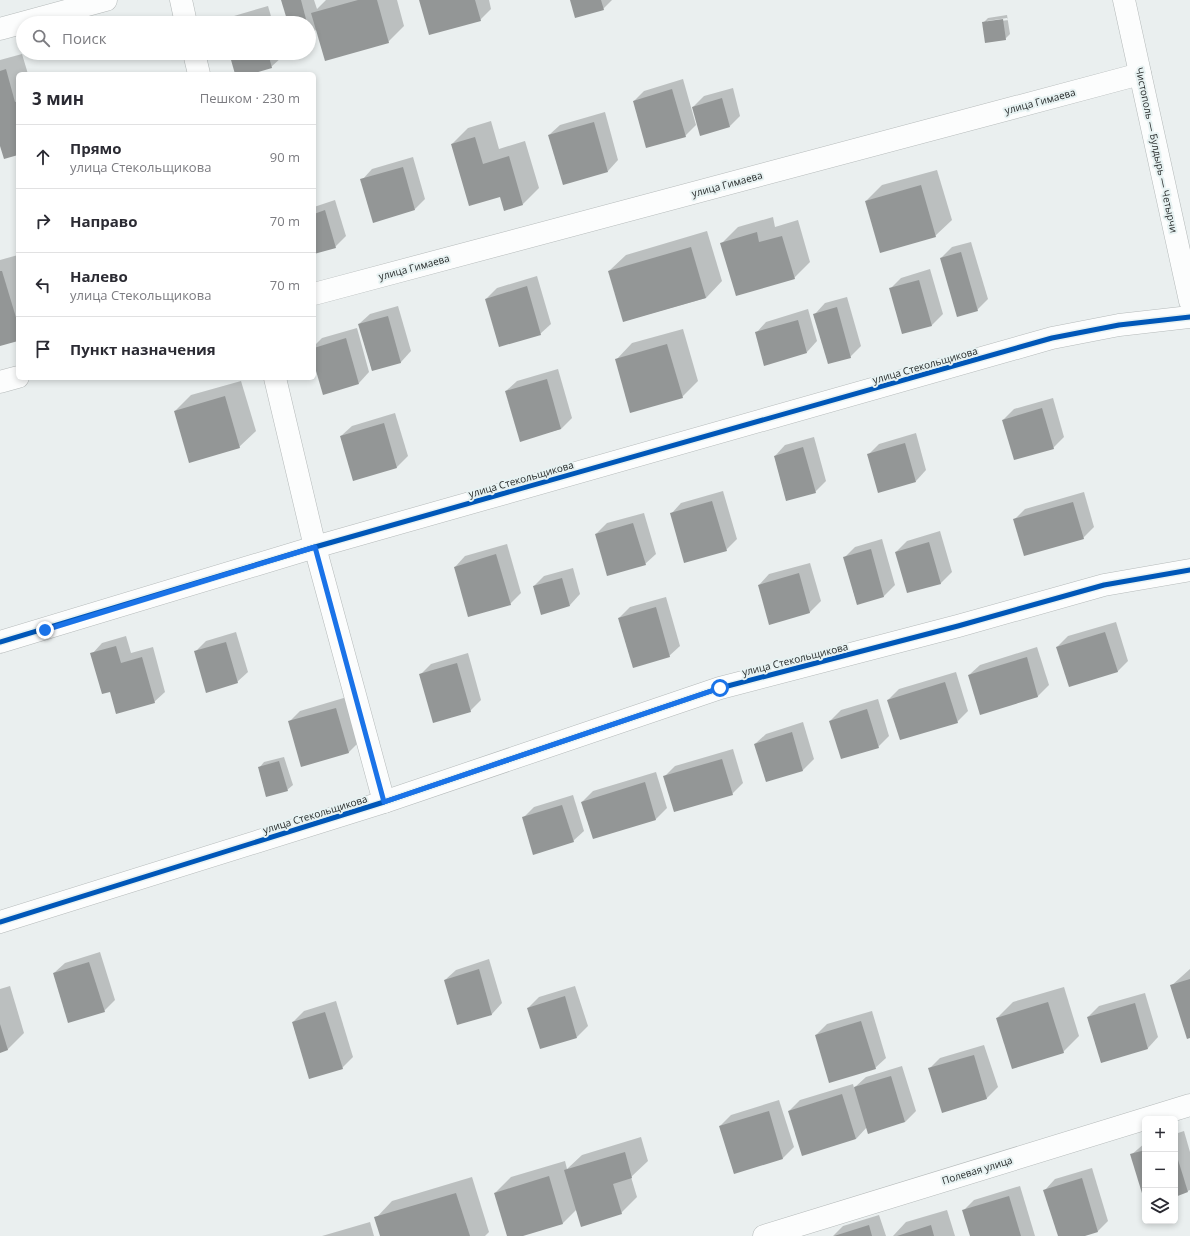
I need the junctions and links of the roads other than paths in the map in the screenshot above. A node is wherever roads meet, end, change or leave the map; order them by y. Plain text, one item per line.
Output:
1 (106, 0) edge
2 (181, 0) edge
3 (1124, 0) edge
4 (48, 16) edge
5 (184, 16) edge
6 (16, 25) edge
7 (0, 29) edge
8 (196, 60) edge
9 (199, 72) edge
10 (1140, 74) junction
11 (316, 293) edge
12 (1190, 301) edge
13 (1190, 317) edge
14 (16, 378) edge
15 (275, 380) edge
16 (0, 382) edge
17 (315, 547) junction
18 (1190, 570) edge
19 (0, 642) edge
20 (384, 802) junction
21 (0, 922) edge
22 (1190, 1105) edge
23 (764, 1236) edge

1 - 4 street
2 - 5 street
3 - 10 street, Чистополь — Булдырь — Четырчи
6 - 7 street
8 - 9 street
10 - 11 street, улица Гимаева
10 - 12 street, Чистополь — Булдырь — Четырчи
13 - 17 street, улица Стекольщикова
14 - 16 street
15 - 17 street
17 - 19 street, улица Стекольщикова
17 - 20 street
18 - 20 street, улица Стекольщикова
20 - 21 street, улица Стекольщикова
22 - 23 street, Полевая улица

